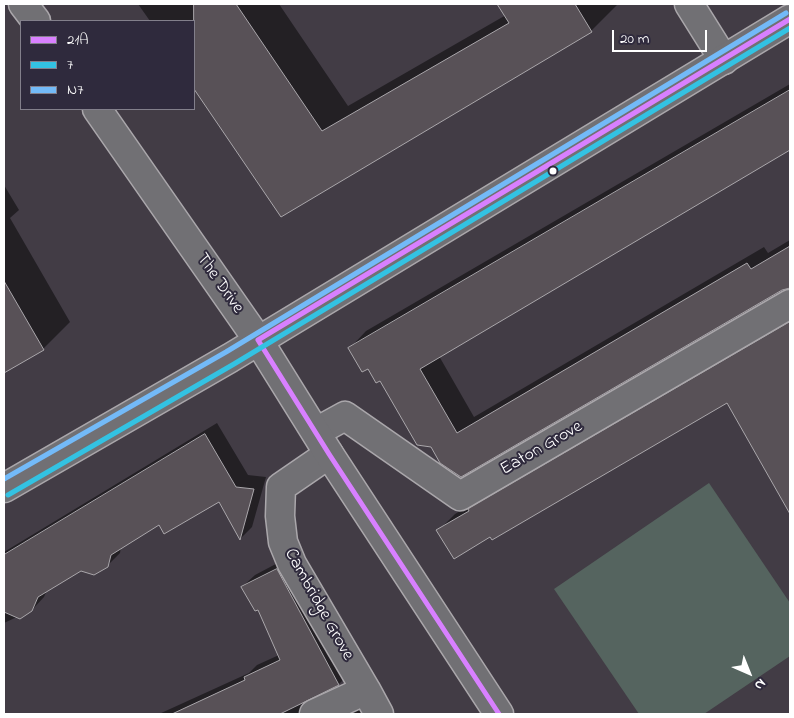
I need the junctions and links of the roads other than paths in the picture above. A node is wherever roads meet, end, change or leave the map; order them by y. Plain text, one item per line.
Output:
1 (24, 4) edge
2 (689, 4) edge
3 (790, 19) edge
4 (35, 20) edge
5 (724, 60) junction
6 (98, 110) edge
7 (782, 308) edge
8 (258, 340) junction
9 (322, 443) junction
10 (4, 488) edge
11 (366, 690) junction
12 (314, 714) edge
13 (379, 714) edge
14 (499, 714) edge

1 - 4 main road
2 - 5 main road
3 - 5 main road
5 - 8 main road
6 - 8 main road, The Drive
7 - 9 main road, Eaton Grove
8 - 9 main road, The Drive
8 - 10 main road
9 - 11 main road, Cambridge Grove
9 - 14 main road, The Drive
11 - 12 main road
11 - 13 main road

